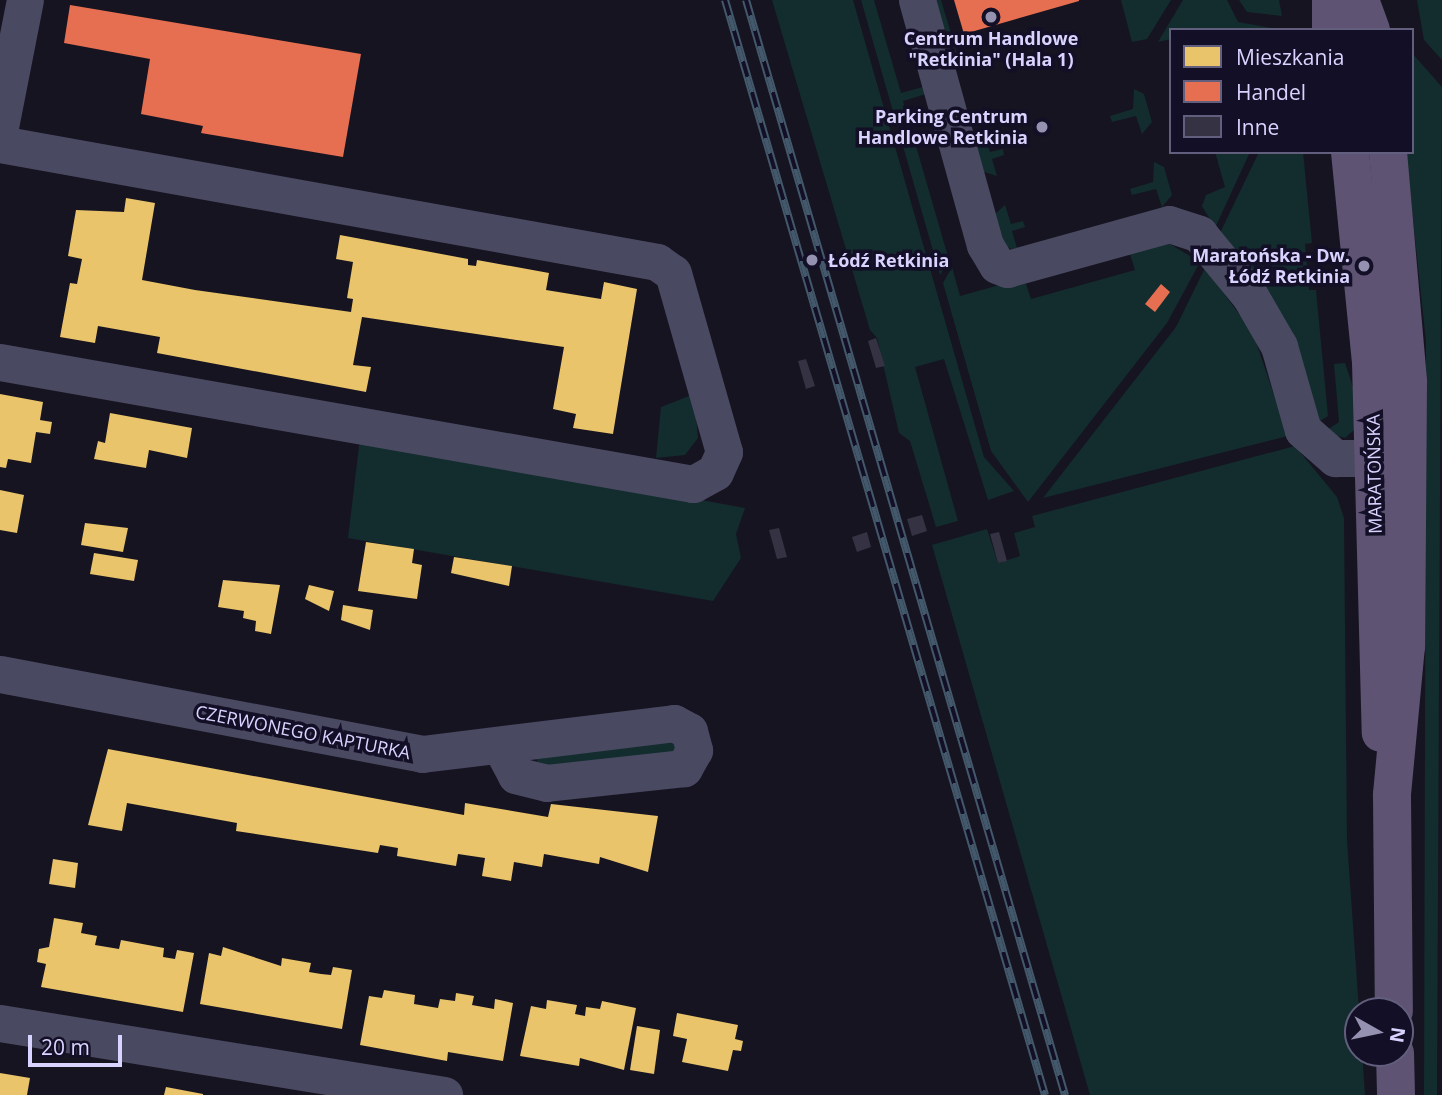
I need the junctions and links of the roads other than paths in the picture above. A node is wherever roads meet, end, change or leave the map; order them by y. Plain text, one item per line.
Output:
1 (25, 0) edge
2 (917, 0) edge
3 (1331, 0) edge
4 (1360, 0) edge
5 (1331, 28) edge
6 (1370, 28) edge
7 (0, 127) edge
8 (0, 144) edge
9 (1350, 154) edge
10 (1388, 154) edge
11 (0, 362) edge
12 (1374, 458) junction
13 (0, 674) edge
14 (500, 746) junction
15 (1392, 795) junction
16 (1394, 997) edge
17 (0, 1023) edge
18 (1395, 1067) edge
19 (444, 1095) edge
20 (1396, 1095) edge

1 - 7 street
2 - 12 street
3 - 5 main road
4 - 6 main road
8 - 11 street
9 - 12 main road, MARATOŃSKA
10 - 15 main road, MARATOŃSKA
12 - 15 main road, MARATOŃSKA
13 - 14 street, CZERWONEGO KAPTURKA
14 - 14 street, CZERWONEGO KAPTURKA
15 - 16 main road, MARATOŃSKA
17 - 19 street
18 - 20 main road

